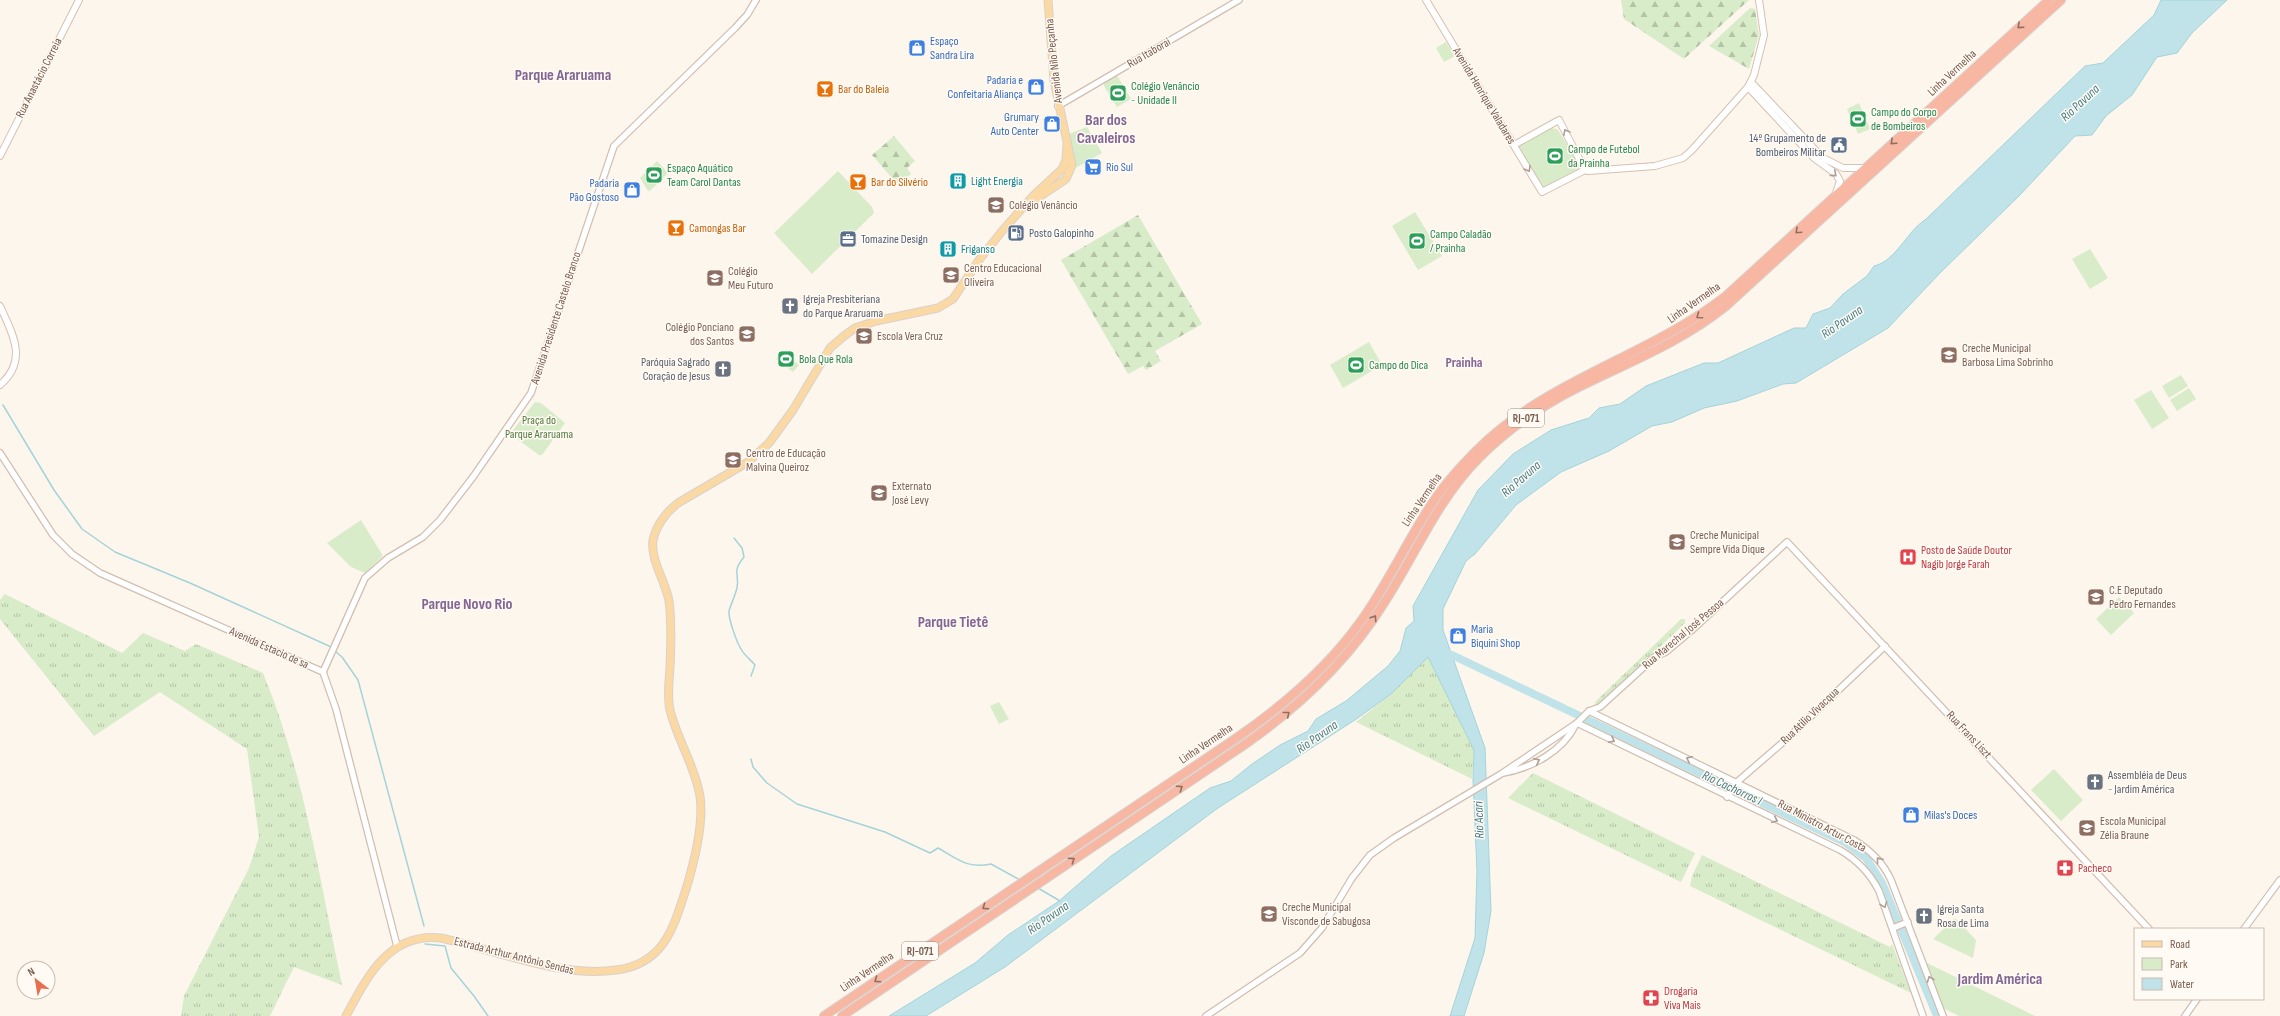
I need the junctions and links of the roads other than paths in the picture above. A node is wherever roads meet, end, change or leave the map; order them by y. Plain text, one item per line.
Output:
1 (79, 0) edge
2 (756, 0) edge
3 (1048, 0) edge
4 (1239, 0) edge
5 (1426, 0) edge
6 (1760, 0) edge
7 (2049, 0) edge
8 (2061, 0) edge
9 (1749, 85) junction
10 (1058, 106) junction
11 (1514, 145) junction
12 (0, 156) edge
13 (1865, 168) junction
14 (1585, 170) junction
15 (1835, 197) junction
16 (991, 244) joint
17 (0, 306) edge
18 (0, 385) edge
19 (0, 453) edge
20 (1787, 542) joint
21 (1885, 646) junction
22 (323, 672) junction
23 (1587, 712) junction
24 (1578, 721) junction
25 (1501, 774) junction
26 (1736, 784) junction
27 (1728, 796) junction
28 (2280, 880) edge
29 (1906, 923) junction
30 (1895, 927) junction
31 (2148, 928) edge
32 (2245, 928) edge
33 (397, 946) junction
34 (2196, 1000) edge
35 (346, 1016) edge
36 (824, 1016) edge
37 (842, 1016) edge
38 (1206, 1016) edge
39 (1923, 1016) edge
40 (1943, 1016) edge
41 (2185, 1016) edge

1 - 12 main road, Rua Anastácio Correia
2 - 22 street, Avenida Presidente Castelo Branco
3 - 10 main road, Avenida Nilo Peçanha
4 - 10 street, Rua Itaborai
5 - 11 main road, Avenida Henrique Valadares
6 - 9 main road
7 -> 13 highway, Linha Vermelha / RJ-071
37 -> 8 highway, Linha Vermelha / RJ-071
9 - 13 main road
9 - 14 main road
9 -> 15 main road
10 - 16 main road, Avenida Nilo Peçanha
11 -> 14 main road, Avenida Henrique Valadares
14 -> 11 main road
13 - 15 highway, Linha Vermelha / RJ-071
15 -> 36 highway, Linha Vermelha / RJ-071
16 - 33 main road, Estrada Arthur Antônio Sendas
17 - 18 main road
19 - 22 street, Avenida Estacio de sa
20 - 21 street, Rua Frans Liszt
20 - 23 street, Rua Marechal José Pessoa
21 - 26 street, Rua Atilio Vivacqua
21 - 31 street, Rua Frans Liszt
22 - 33 street, Avenida Estacio de sa
23 - 24 street, Rua Marechal José Pessoa
26 -> 23 street, Rua Ministro Artur Costa
24 - 25 street, Rua Marechal José Pessoa
25 -> 24 street, Rua Marechal José Pessoa
24 -> 27 street, Rua Ministro Artur Costa
25 - 38 street
26 - 27 street, Rua Atilio Vivacqua
29 -> 26 street, Rua Ministro Artur Costa
27 -> 30 street, Rua Ministro Artur Costa
28 - 32 street
29 - 30 street
40 -> 29 street, Rua Ministro Artur Costa
30 - 39 street, Rua Ministro Artur Costa
33 - 35 main road, Estrada Arthur Antônio Sendas
34 - 41 street

